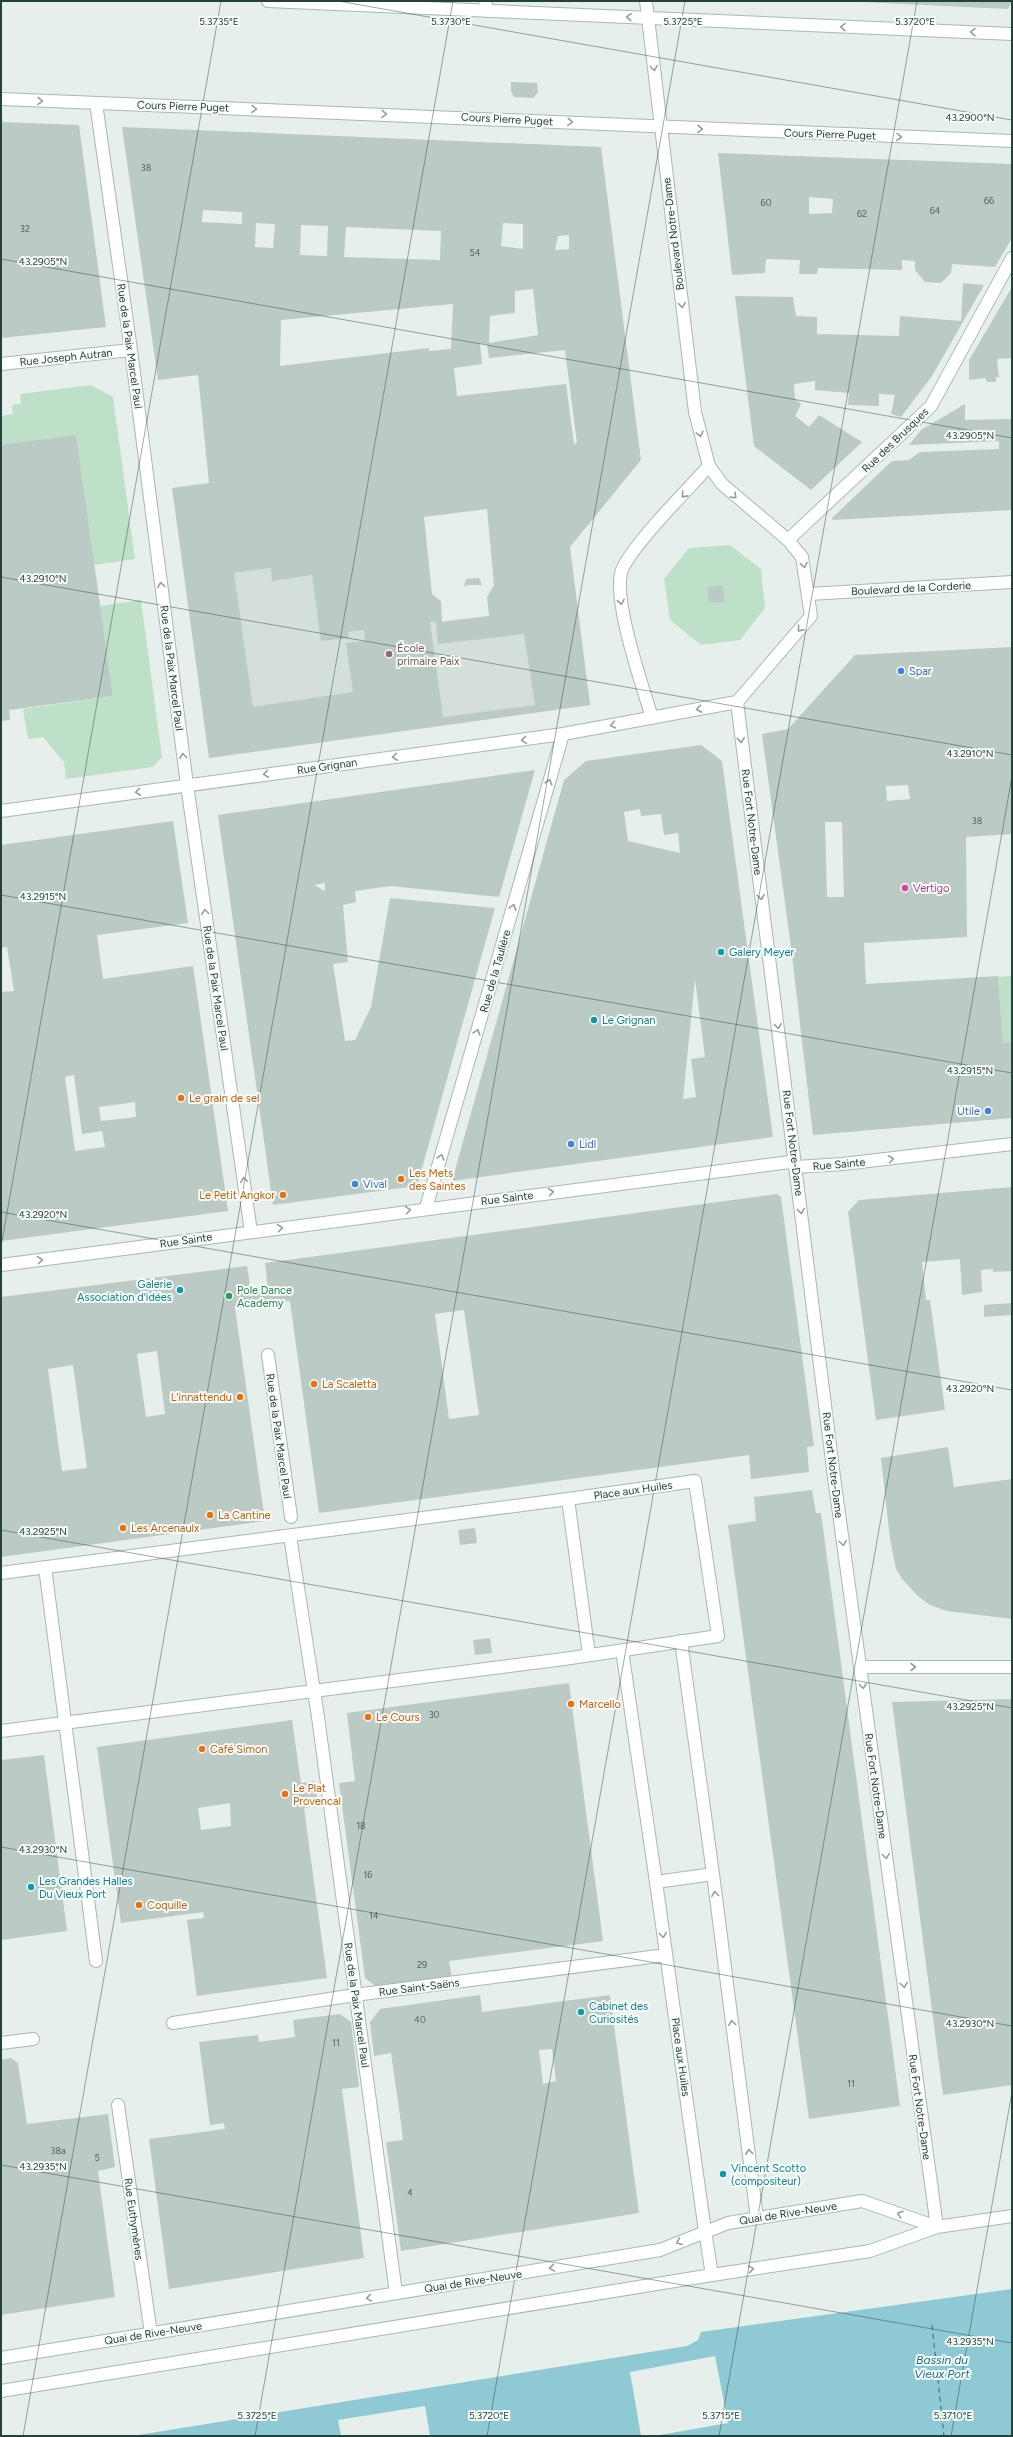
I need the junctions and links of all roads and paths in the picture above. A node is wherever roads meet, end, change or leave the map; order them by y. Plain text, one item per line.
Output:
1 (268, 1) edge
2 (646, 1) edge
3 (486, 6) edge
4 (648, 18) junction
5 (1012, 34) edge
6 (1, 99) edge
7 (96, 102) junction
8 (661, 127) junction
9 (1012, 141) edge
10 (1012, 258) edge
11 (131, 350) junction
12 (1, 364) edge
13 (710, 466) junction
14 (788, 540) junction
15 (1012, 582) edge
16 (809, 594) junction
17 (737, 702) junction
18 (652, 718) junction
19 (563, 734) junction
20 (187, 785) junction
21 (1, 811) edge
22 (1012, 1144) edge
23 (796, 1167) junction
24 (426, 1208) junction
25 (251, 1232) junction
26 (1, 1265) edge
27 (268, 1354) dead end
28 (568, 1499) junction
29 (291, 1517) dead end
30 (290, 1536) junction
31 (45, 1567) junction
32 (1, 1573) edge
33 (681, 1642) junction
34 (622, 1650) junction
35 (589, 1654) junction
36 (860, 1667) junction
37 (1012, 1667) edge
38 (314, 1690) junction
39 (65, 1723) junction
40 (1, 1732) edge
41 (713, 1874) junction
42 (656, 1882) junction
43 (666, 1954) junction
44 (96, 1961) dead end
45 (355, 1995) junction
46 (173, 2023) dead end
47 (34, 2039) dead end
48 (1, 2044) edge
49 (118, 2105) dead end
50 (1012, 2216) edge
51 (757, 2218) junction
52 (937, 2227) junction
53 (705, 2231) junction
54 (712, 2275) junction
55 (396, 2293) junction
56 (151, 2334) junction
57 (1, 2358) edge
58 (1, 2391) edge

1 - 3 street
2 - 4 street, Boulevard Notre-Dame
4 -> 3 street
5 -> 4 street
4 -> 8 street, Boulevard Notre-Dame
6 -> 7 street, Cours Pierre Puget
7 -> 8 street, Cours Pierre Puget
7 - 11 street, Rue de la Paix Marcel Paul
8 -> 9 street, Cours Pierre Puget
8 -> 13 street, Boulevard Notre-Dame
10 - 14 street, Rue des Brusques
11 - 12 street, Rue Joseph Autran
20 -> 11 street, Rue de la Paix Marcel Paul
13 -> 14 street, Boulevard Notre-Dame
13 -> 18 street
14 -> 16 street, Boulevard Notre-Dame
15 - 16 street, Boulevard de la Corderie
16 -> 17 street, Boulevard Notre-Dame
17 -> 18 street, Rue Grignan
17 -> 23 street, Rue Fort Notre-Dame
18 -> 19 street, Rue Grignan
19 -> 20 street, Rue Grignan
24 -> 19 street, Rue de la Taulière
20 -> 21 street, Rue Grignan
25 -> 20 street, Rue de la Paix Marcel Paul
23 -> 22 street, Rue Sainte
24 -> 23 street, Rue Sainte
23 -> 36 street, Rue Fort Notre-Dame
25 -> 24 street, Rue Sainte
26 -> 25 street, Rue Sainte
27 - 29 street, Rue de la Paix Marcel Paul
28 - 30 street
28 - 33 street, Place aux Huiles
28 - 35 street
30 - 31 street
30 - 38 street, Rue de la Paix Marcel Paul
31 - 32 street
31 - 39 street
33 - 34 street, Place aux Huiles
33 - 41 street
34 - 35 street, Place aux Huiles
34 - 42 street, Place aux Huiles
35 - 38 street, Place aux Huiles
36 -> 37 street
36 -> 52 street, Rue Fort Notre-Dame
38 - 39 street, Place aux Huiles
38 - 45 street, Rue de la Paix Marcel Paul
39 - 40 street, Place aux Huiles
39 - 44 street
41 - 42 street
51 -> 41 street
42 -> 43 street, Place aux Huiles
43 - 45 street, Rue Saint-Saëns
43 - 53 street, Place aux Huiles
45 - 46 street, Rue Saint-Saëns
45 - 55 street, Rue de la Paix Marcel Paul
47 - 48 street
49 - 56 street, Rue Euthymènes
50 - 52 street, Quai de Rive-Neuve
52 -> 51 street, Quai de Rive-Neuve
51 - 53 street, Quai de Rive-Neuve
54 -> 52 street, Quai de Rive-Neuve
53 - 54 street, Place aux Huiles
53 -> 55 street, Quai de Rive-Neuve
54 - 58 street, Quai de Rive-Neuve
55 -> 56 street, Quai de Rive-Neuve
56 - 57 street, Quai de Rive-Neuve

